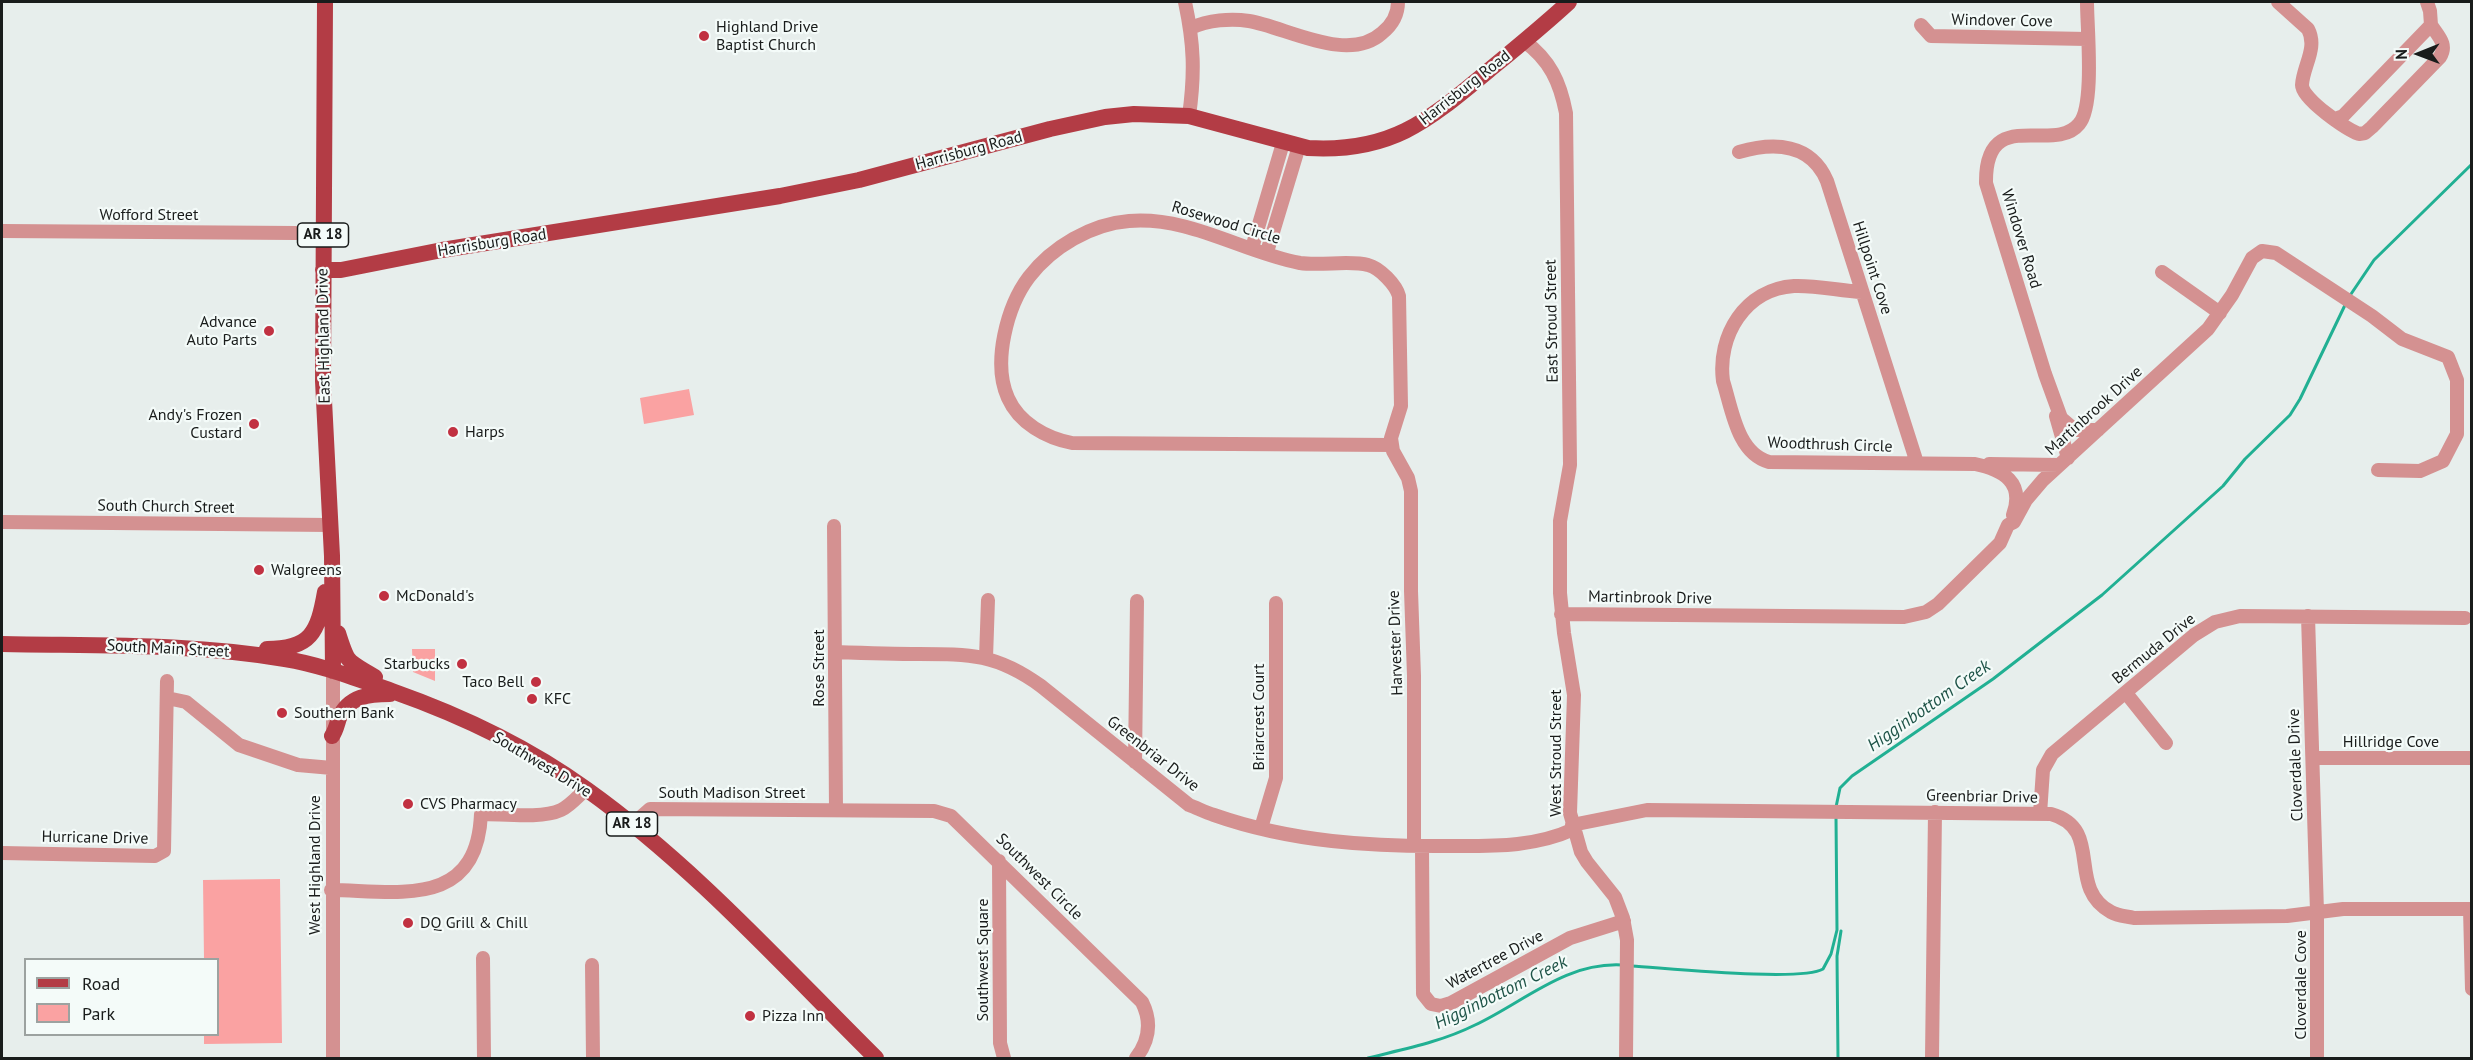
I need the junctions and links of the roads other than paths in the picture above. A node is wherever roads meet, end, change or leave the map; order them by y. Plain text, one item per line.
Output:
1 (325, 2) edge
2 (1185, 2) edge
3 (1398, 2) edge
4 (1569, 2) edge
5 (2087, 2) edge
6 (2278, 2) edge
7 (2427, 2) edge
8 (1921, 25) dead end
9 (2431, 25) junction
10 (1191, 28) junction
11 (2087, 39) junction
12 (1524, 41) junction
13 (1189, 116) junction
14 (2335, 118) junction
15 (1291, 145) junction
16 (1739, 152) dead end
17 (2, 231) edge
18 (296, 233) dead end
19 (1252, 248) junction
20 (1267, 252) junction
21 (323, 270) junction
22 (2162, 272) dead end
23 (1863, 292) junction
24 (2220, 313) junction
25 (2045, 374) junction
26 (2098, 430) junction
27 (1392, 445) junction
28 (2063, 461) junction
29 (1917, 463) junction
30 (1975, 464) junction
31 (2378, 470) dead end
32 (2, 522) edge
33 (330, 525) junction
34 (2008, 525) junction
35 (834, 526) dead end
36 (332, 556) junction
37 (988, 600) dead end
38 (1137, 601) dead end
39 (1276, 603) dead end
40 (1561, 614) junction
41 (332, 615) junction
42 (2308, 616) junction
43 (2465, 618) dead end
44 (2, 644) edge
45 (177, 647) junction
46 (835, 652) junction
47 (986, 658) junction
48 (333, 671) junction
49 (167, 681) dead end
50 (2126, 693) junction
51 (401, 694) junction
52 (167, 698) junction
53 (332, 736) junction
54 (2166, 743) dead end
55 (2313, 758) junction
56 (2470, 758) dead end
57 (1135, 762) junction
58 (332, 768) junction
59 (586, 789) junction
60 (836, 810) junction
61 (1935, 813) junction
62 (2040, 814) junction
63 (633, 824) junction
64 (1573, 827) junction
65 (1261, 828) junction
66 (1418, 846) junction
67 (2, 853) edge
68 (999, 861) junction
69 (331, 890) junction
70 (2471, 909) edge
71 (2317, 912) junction
72 (1623, 921) junction
73 (483, 958) dead end
74 (592, 965) dead end
75 (2472, 989) edge
76 (333, 1059) edge
77 (483, 1059) edge
78 (593, 1059) edge
79 (876, 1059) edge
80 (1004, 1059) edge
81 (1136, 1059) edge
82 (1626, 1059) edge
83 (1932, 1059) edge
84 (2317, 1059) edge

1 - 21 main road, East Highland Drive / AR 18
2 - 10 street
3 - 10 street
4 - 12 main road, Harrisburg Road
5 - 11 street, Windover Road
6 - 14 street
7 - 9 street
8 - 11 street, Windover Cove
9 - 14 street
9 - 14 street
10 - 13 street
11 - 25 street, Windover Road
12 - 15 main road, Harrisburg Road
12 - 40 street, East Stroud Street
13 - 15 main road, Harrisburg Road
13 - 21 main road, Harrisburg Road
15 - 19 street
15 - 20 street
16 - 23 street, Hillpoint Cove
17 - 18 street, Wofford Street
19 - 20 street, Rosewood Circle
19 - 27 street, Rosewood Circle
20 - 27 street, Rosewood Circle
21 - 33 main road, East Highland Drive / AR 18
22 - 24 street
23 - 29 street, Hillpoint Cove
23 - 29 street, Woodthrush Circle
24 - 26 street, Martinbrook Drive
24 - 31 street, Martinbrook Drive
25 - 26 street, Windover Road
25 - 28 street, Windover Road
26 - 28 street, Martinbrook Drive
27 - 66 street, Harvester Drive
28 - 30 street, Woodthrush Circle
28 - 34 street, Martinbrook Drive
29 - 30 street, Woodthrush Circle
30 - 34 street, Woodthrush Circle
32 - 33 street, South Church Street
33 - 36 main road, East Highland Drive / AR 18
34 - 40 street, Martinbrook Drive
35 - 46 street, Rose Street
36 - 41 main road, East Highland Drive / AR 18
36 - 45 main road
37 - 47 street
38 - 57 street
39 - 65 street, Briarcrest Court
40 - 64 street, West Stroud Street
41 - 48 main road, East Highland Drive / AR 18
41 - 51 main road
42 - 43 street, Bermuda Drive
42 - 50 street, Bermuda Drive
42 - 55 street, Cloverdale Drive
44 - 45 main road, South Main Street
45 - 48 main road, South Main Street
46 - 47 street, Greenbriar Drive
46 - 60 street, Rose Street
47 - 57 street, Greenbriar Drive
48 - 51 main road, Southwest Drive / AR 18
48 - 53 street, West Highland Drive
49 - 52 street
50 - 54 street
50 - 62 street, Bermuda Drive
51 - 53 main road
51 - 59 main road, Southwest Drive / AR 18
52 - 58 street
52 - 67 street, Hurricane Drive
53 - 58 street, West Highland Drive
55 - 56 street, Hillridge Cove
55 - 71 street, Cloverdale Drive
57 - 65 street, Greenbriar Drive
58 - 69 street, West Highland Drive
59 - 63 main road, Southwest Drive / AR 18
59 - 69 street
60 - 63 street, South Madison Street
60 - 68 street, Southwest Circle
61 - 62 street, Greenbriar Drive
61 - 64 street, Greenbriar Drive
61 - 83 street
62 - 71 street, Greenbriar Drive
63 - 79 main road, Southwest Drive / AR 18
64 - 66 street, Greenbriar Drive
64 - 72 street, West Stroud Street
65 - 66 street, Greenbriar Drive
66 - 72 street, Watertree Drive
68 - 80 street, Southwest Square
68 - 81 street, Southwest Circle
69 - 76 street, West Highland Drive
70 - 71 street, Greenbriar Drive
70 - 75 street
71 - 84 street, Cloverdale Cove
72 - 82 street, West Stroud Street
73 - 77 street
74 - 78 street

